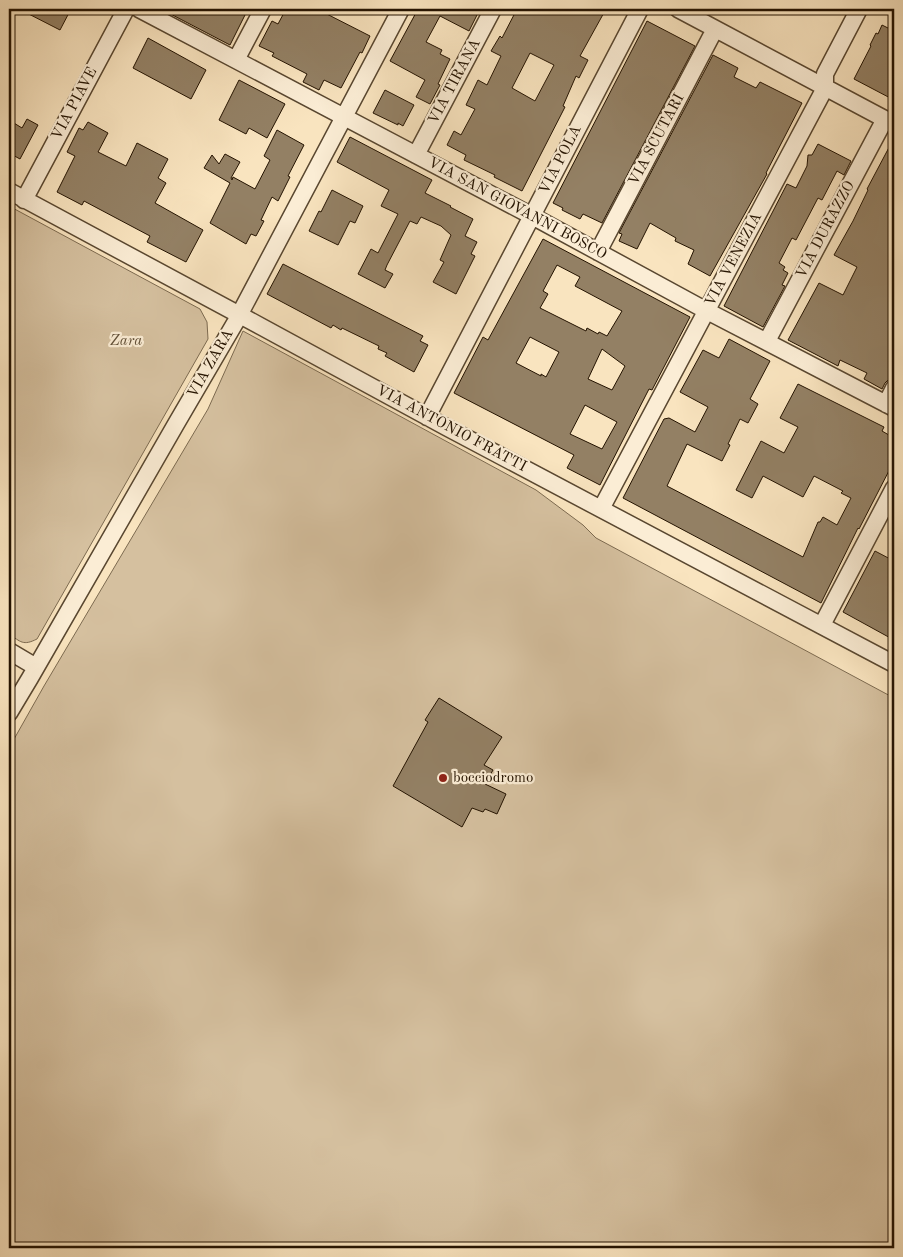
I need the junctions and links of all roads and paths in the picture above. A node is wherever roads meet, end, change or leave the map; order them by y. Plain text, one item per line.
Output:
1 (126, 9) edge
2 (139, 9) edge
3 (262, 9) edge
4 (401, 9) edge
5 (493, 9) edge
6 (640, 9) edge
7 (678, 9) edge
8 (858, 9) edge
9 (715, 29) junction
10 (236, 60) junction
11 (825, 88) junction
12 (344, 117) junction
13 (889, 122) edge
14 (416, 155) junction
15 (9, 191) edge
16 (24, 200) junction
17 (532, 216) junction
18 (598, 252) junction
19 (707, 311) junction
20 (239, 315) junction
21 (767, 341) junction
22 (894, 388) edge
23 (890, 406) edge
24 (426, 417) junction
25 (894, 488) edge
26 (600, 509) junction
27 (822, 625) junction
28 (9, 651) edge
29 (894, 664) edge
30 (36, 667) junction
31 (9, 713) edge

1 - 16 street, VIA PIAVE
2 - 10 street, VIA SAN GIOVANNI BOSCO
3 - 10 street
4 - 12 street, VIA ZARA
5 - 14 street, VIA TIRANA
6 - 17 street, VIA POLA
7 - 9 street
8 - 11 street, VIA VENEZIA
9 - 11 street
9 - 18 street, VIA SCUTARI
10 - 12 street, VIA SAN GIOVANNI BOSCO
11 - 13 street
11 - 19 street, VIA VENEZIA
12 - 14 street, VIA SAN GIOVANNI BOSCO
12 - 20 street, VIA ZARA
13 - 21 street, VIA DURAZZO
14 - 17 street, VIA SAN GIOVANNI BOSCO
15 - 16 street, VIA ANTONIO FRATTI
16 - 20 street, VIA ANTONIO FRATTI
17 - 18 street, VIA SAN GIOVANNI BOSCO
17 - 24 street, VIA POLA
18 - 19 street, VIA SAN GIOVANNI BOSCO
19 - 21 street, VIA SAN GIOVANNI BOSCO
19 - 26 street, VIA VENEZIA
20 - 24 street, VIA ANTONIO FRATTI
20 - 30 street, VIA ZARA
21 - 23 street, VIA SAN GIOVANNI BOSCO
22 - 23 street
24 - 26 street, VIA ANTONIO FRATTI
25 - 27 street
26 - 27 street, VIA ANTONIO FRATTI
27 - 29 street, VIA ANTONIO FRATTI
28 - 30 street
30 - 31 street, VIA ZARA

